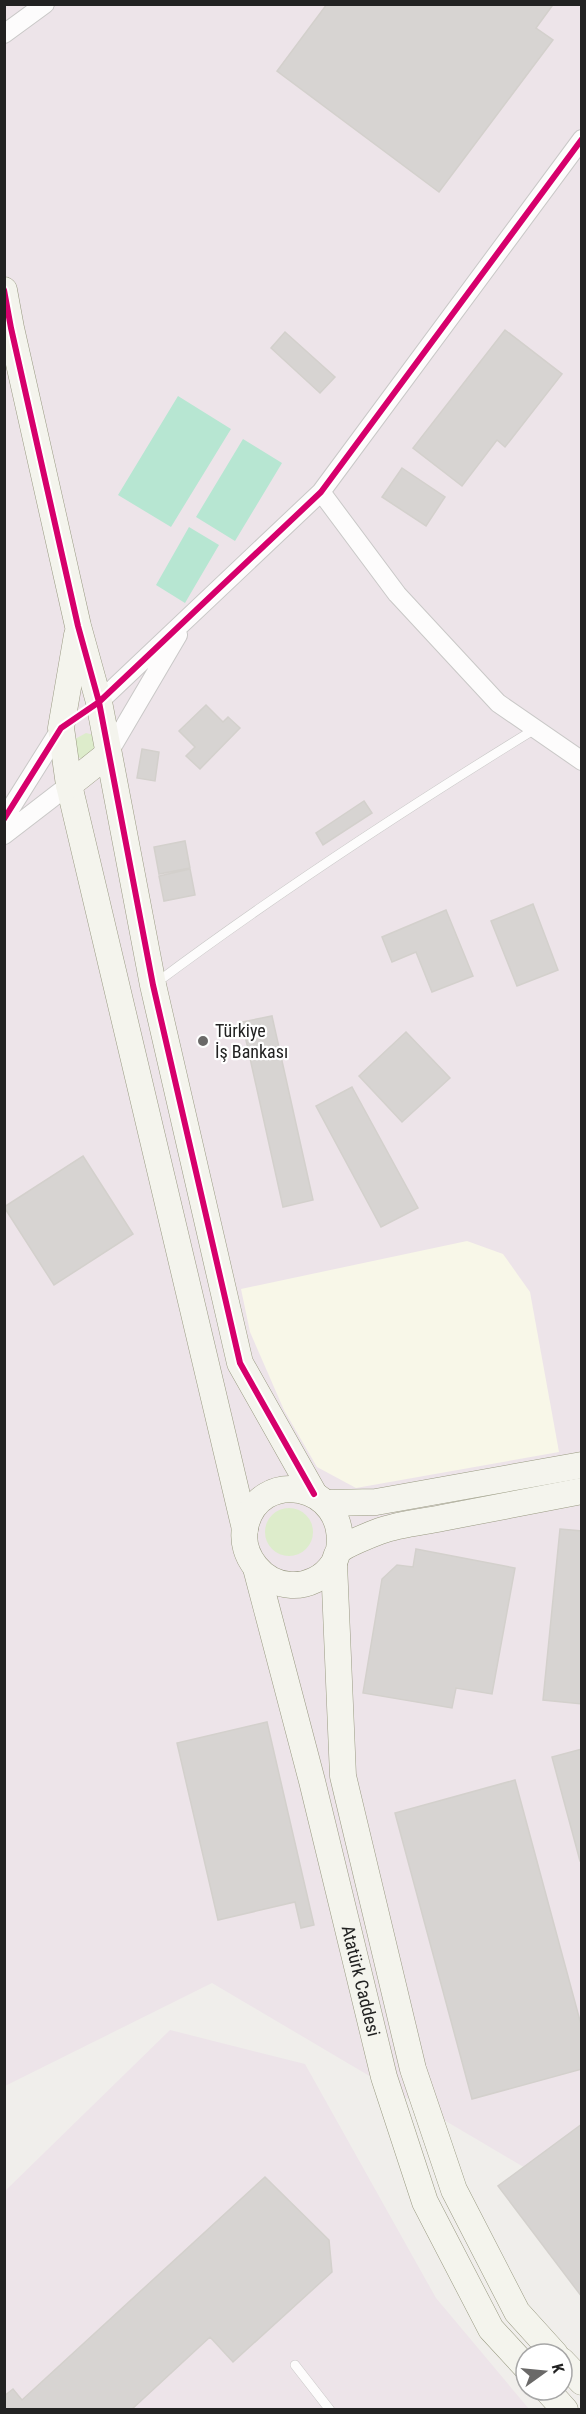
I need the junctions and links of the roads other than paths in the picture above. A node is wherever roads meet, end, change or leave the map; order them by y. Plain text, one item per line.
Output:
1 (45, 4) edge
2 (4, 34) edge
3 (582, 139) edge
4 (4, 290) edge
5 (321, 492) junction
6 (188, 618) junction
7 (78, 626) junction
8 (99, 702) junction
9 (61, 728) junction
10 (535, 729) junction
11 (108, 754) junction
12 (582, 760) edge
13 (69, 785) junction
14 (4, 819) edge
15 (4, 835) edge
16 (153, 985) junction
17 (582, 1465) edge
18 (582, 1491) edge
19 (320, 1498) junction
20 (245, 1529) junction
21 (337, 1557) junction
22 (256, 1568) junction
23 (544, 2342) edge
24 (514, 2354) edge
25 (295, 2365) dead end
26 (330, 2409) edge

1 - 2 street
3 - 5 street
4 - 7 street
5 - 6 street
5 - 10 street
6 - 8 street
6 - 11 street
7 - 8 street
7 - 9 street
8 - 9 street
8 - 11 street
9 - 13 street
9 - 14 street
10 - 12 street
10 - 16 lane
11 - 13 street
11 - 16 street
13 - 15 street
13 - 20 street
16 - 19 street
17 - 19 street
18 - 21 street
19 - 20 street
19 - 21 street
20 - 22 street
21 - 22 street
21 - 23 street, Atatürk Caddesi
22 - 24 street, Atatürk Caddesi
25 - 26 lane

